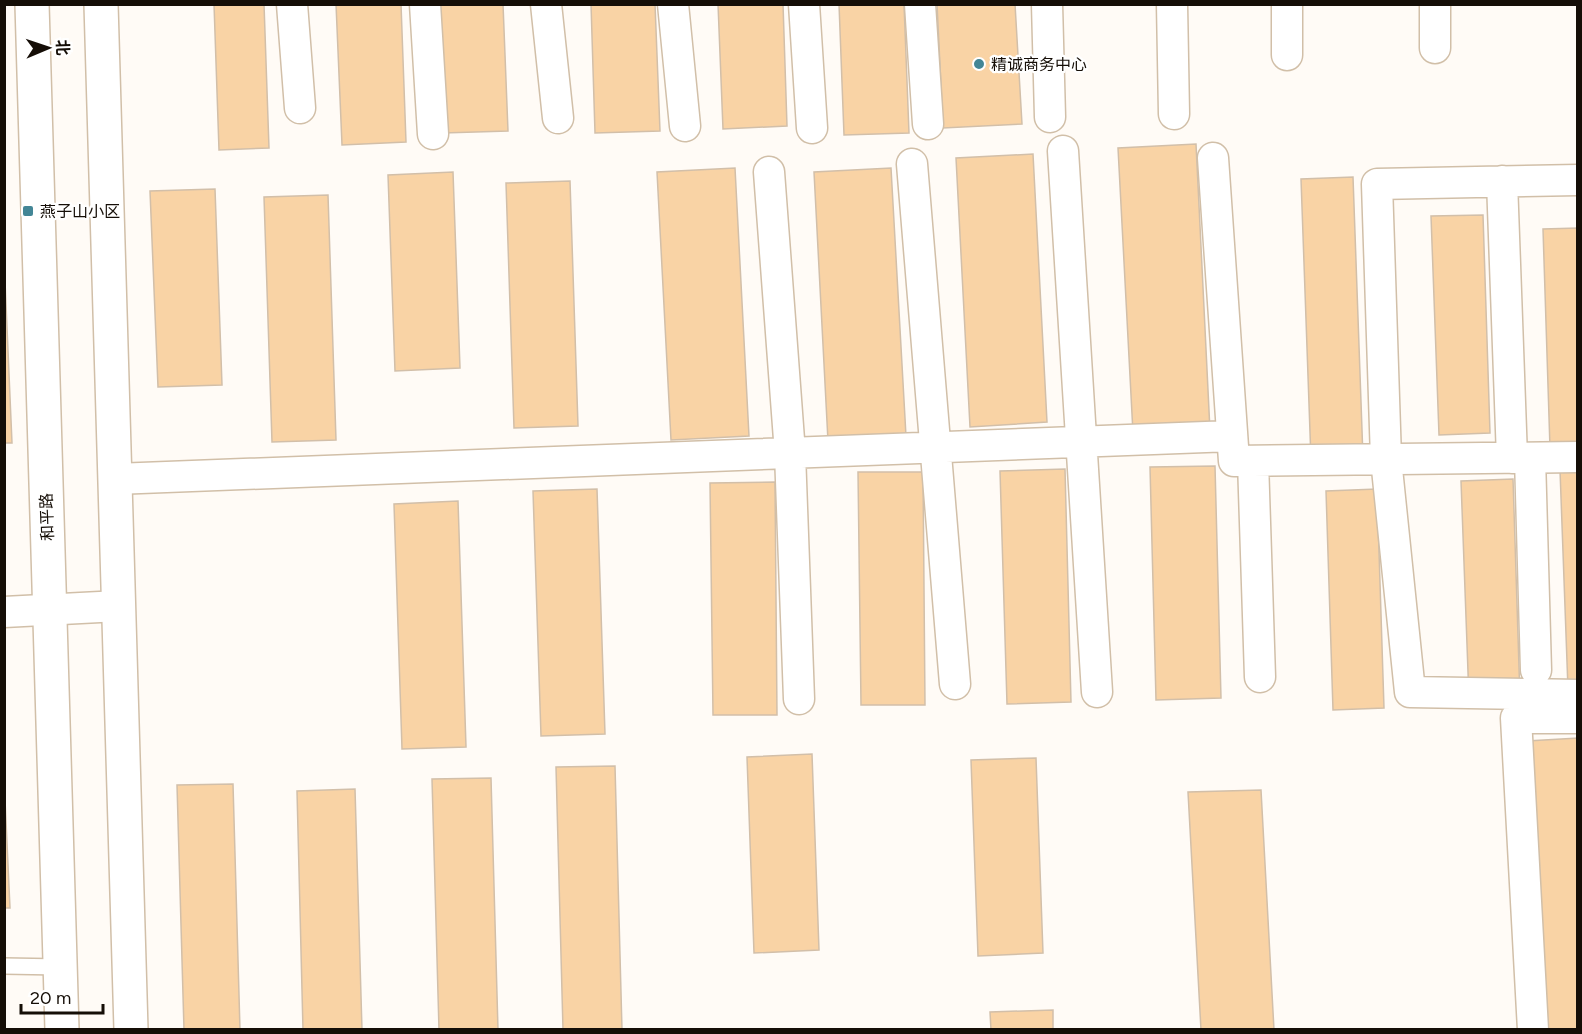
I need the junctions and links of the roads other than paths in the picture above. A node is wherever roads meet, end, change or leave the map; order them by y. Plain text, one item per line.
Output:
1 (32, 4) edge
2 (101, 4) edge
3 (292, 4) edge
4 (425, 4) edge
5 (546, 4) edge
6 (674, 4) edge
7 (804, 4) edge
8 (920, 4) edge
9 (1047, 4) edge
10 (1172, 4) edge
11 (1287, 4) edge
12 (1435, 4) edge
13 (1435, 48) dead end
14 (1287, 55) dead end
15 (300, 108) dead end
16 (1174, 114) dead end
17 (1050, 117) dead end
18 (558, 118) dead end
19 (928, 124) dead end
20 (685, 126) dead end
21 (812, 128) dead end
22 (433, 134) dead end
23 (1063, 151) dead end
24 (1213, 158) dead end
25 (912, 164) dead end
26 (769, 172) dead end
27 (1578, 180) edge
28 (1502, 182) junction
29 (1232, 436) junction
30 (1080, 442) junction
31 (936, 448) junction
32 (790, 453) junction
33 (1578, 457) edge
34 (1521, 458) junction
35 (1386, 459) junction
36 (1253, 461) junction
37 (115, 479) junction
38 (119, 606) junction
39 (50, 611) junction
40 (4, 612) edge
41 (1536, 670) dead end
42 (1260, 677) dead end
43 (956, 684) dead end
44 (1097, 692) dead end
45 (1578, 695) edge
46 (800, 699) dead end
47 (1578, 718) edge
48 (4, 966) edge
49 (61, 967) junction
50 (62, 1029) edge
51 (131, 1029) edge
52 (1533, 1029) edge

1 - 39 main road, 和平路
2 - 37 main road
3 - 15 street
4 - 22 street
5 - 18 street
6 - 20 street
7 - 21 street
8 - 19 street
9 - 17 street
10 - 16 street
11 - 14 street
12 - 13 street
23 - 30 street
24 - 29 street
25 - 31 street
26 - 32 street
27 - 28 street
28 - 34 street
28 - 35 street
29 - 30 street
29 - 36 street
30 - 31 street
30 - 44 street
31 - 32 street
31 - 43 street
32 - 37 street
32 - 46 street
33 - 34 street
34 - 35 street
34 - 41 street
35 - 36 street
35 - 45 street
36 - 42 street
37 - 38 main road
38 - 39 street
38 - 51 main road
39 - 40 street
39 - 49 main road, 和平路
47 - 52 street
48 - 49 lane
49 - 50 main road, 和平路

